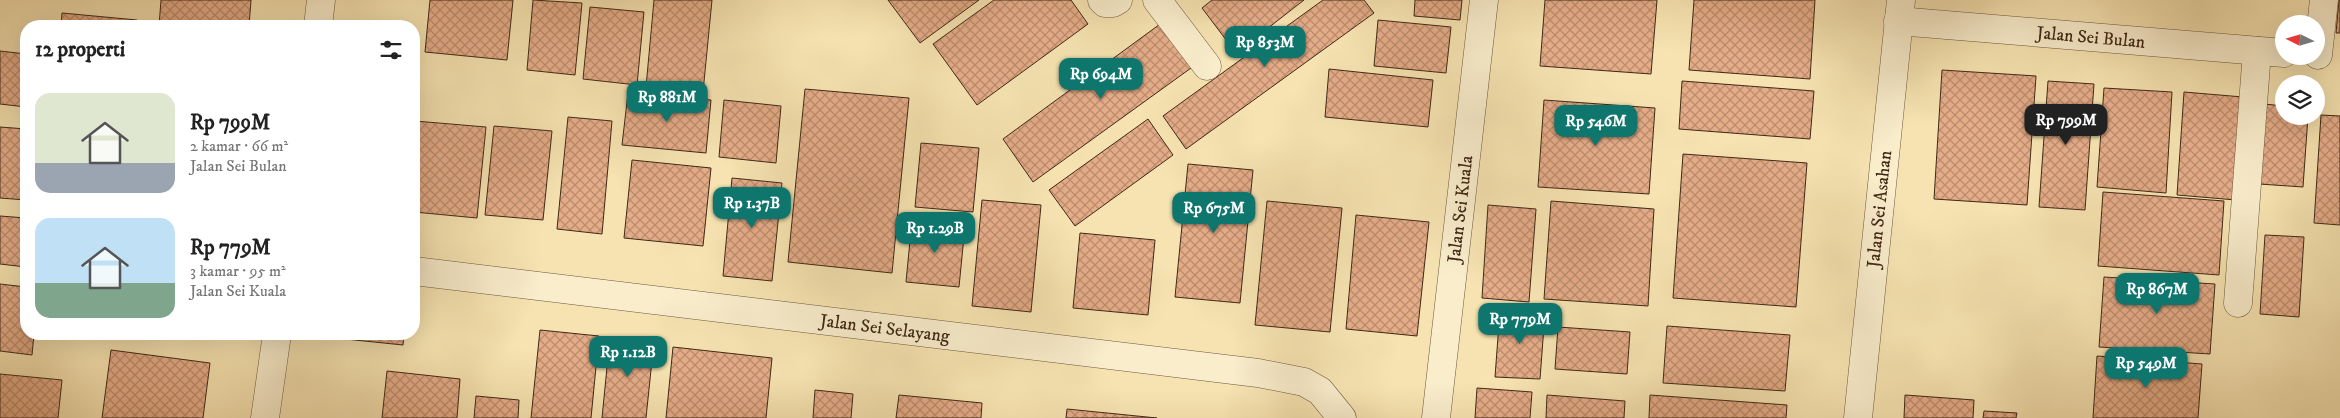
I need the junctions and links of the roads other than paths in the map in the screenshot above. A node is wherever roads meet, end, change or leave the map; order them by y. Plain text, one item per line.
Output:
1 (321, 0) edge
2 (1102, 0) edge
3 (1118, 0) edge
4 (1157, 0) edge
5 (1484, 0) edge
6 (2324, 0) edge
7 (1900, 11) edge
8 (2324, 15) edge
9 (319, 20) edge
10 (2271, 52) edge
11 (1207, 66) dead end
12 (420, 272) edge
13 (2238, 303) dead end
14 (276, 340) edge
15 (265, 418) edge
16 (1342, 418) edge
17 (1436, 418) edge
18 (1858, 418) edge

1 - 9 street
2 - 3 street
4 - 11 street
5 - 17 street, Jalan Sei Kuala
6 - 8 street
7 - 10 street, Jalan Sei Bulan
7 - 18 street, Jalan Sei Asahan
10 - 13 street
12 - 16 street, Jalan Sei Selayang
14 - 15 street

